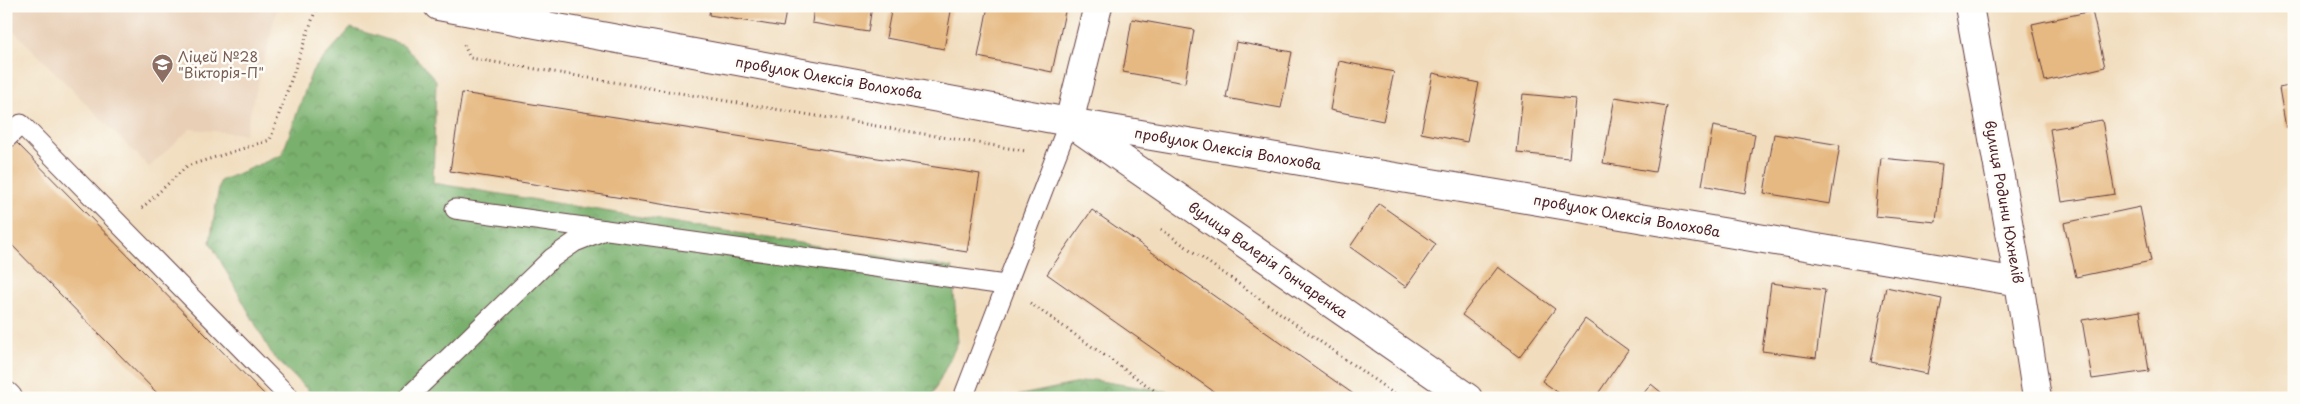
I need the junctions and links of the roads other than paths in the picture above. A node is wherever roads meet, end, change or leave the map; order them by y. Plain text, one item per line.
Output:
1 (1098, 6) edge
2 (1969, 6) edge
3 (443, 7) edge
4 (1069, 122) junction
5 (6, 139) edge
6 (455, 209) dead end
7 (605, 230) junction
8 (2019, 282) junction
9 (1005, 285) junction
10 (290, 398) edge
11 (407, 398) edge
12 (963, 398) edge
13 (1468, 398) edge
14 (2037, 398) edge

1 - 4 street
2 - 8 street, вулиця Родини Юхнелів
3 - 4 street, провулок Олексія Волохова
4 - 8 street, провулок Олексія Волохова
4 - 9 lane
4 - 13 street, вулиця Валерія Гончаренка
5 - 10 lane
6 - 7 lane
7 - 9 lane
7 - 11 lane
8 - 14 street, вулиця Родини Юхнелів
9 - 12 lane

